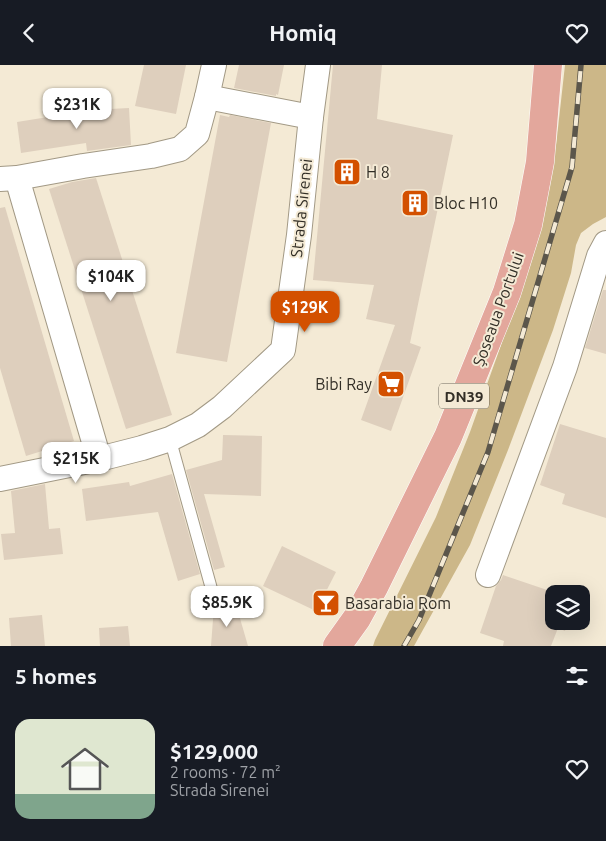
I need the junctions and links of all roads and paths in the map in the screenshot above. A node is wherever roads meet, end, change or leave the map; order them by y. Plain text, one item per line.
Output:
1 (214, 65) edge
2 (318, 65) edge
3 (548, 65) edge
4 (207, 97) junction
5 (311, 117) junction
6 (8, 179) edge
7 (606, 243) edge
8 (170, 439) junction
9 (99, 459) junction
10 (0, 479) edge
11 (488, 575) dead end
12 (210, 587) dead end
13 (357, 619) junction
14 (337, 646) edge
15 (346, 646) edge

1 - 4 street
2 - 5 street, Strada Sirenei
3 - 13 main road, Șoseaua Portului / DN39
4 - 5 street
4 - 6 street
5 - 8 street, Strada Sirenei
6 - 9 street
7 - 11 street
8 - 9 street, Strada Sirenei
8 - 12 lane
9 - 10 street, Strada Sirenei
13 - 14 main road, Șoseaua Portului / DN39
13 - 15 main road, Șoseaua Portului / DN39

